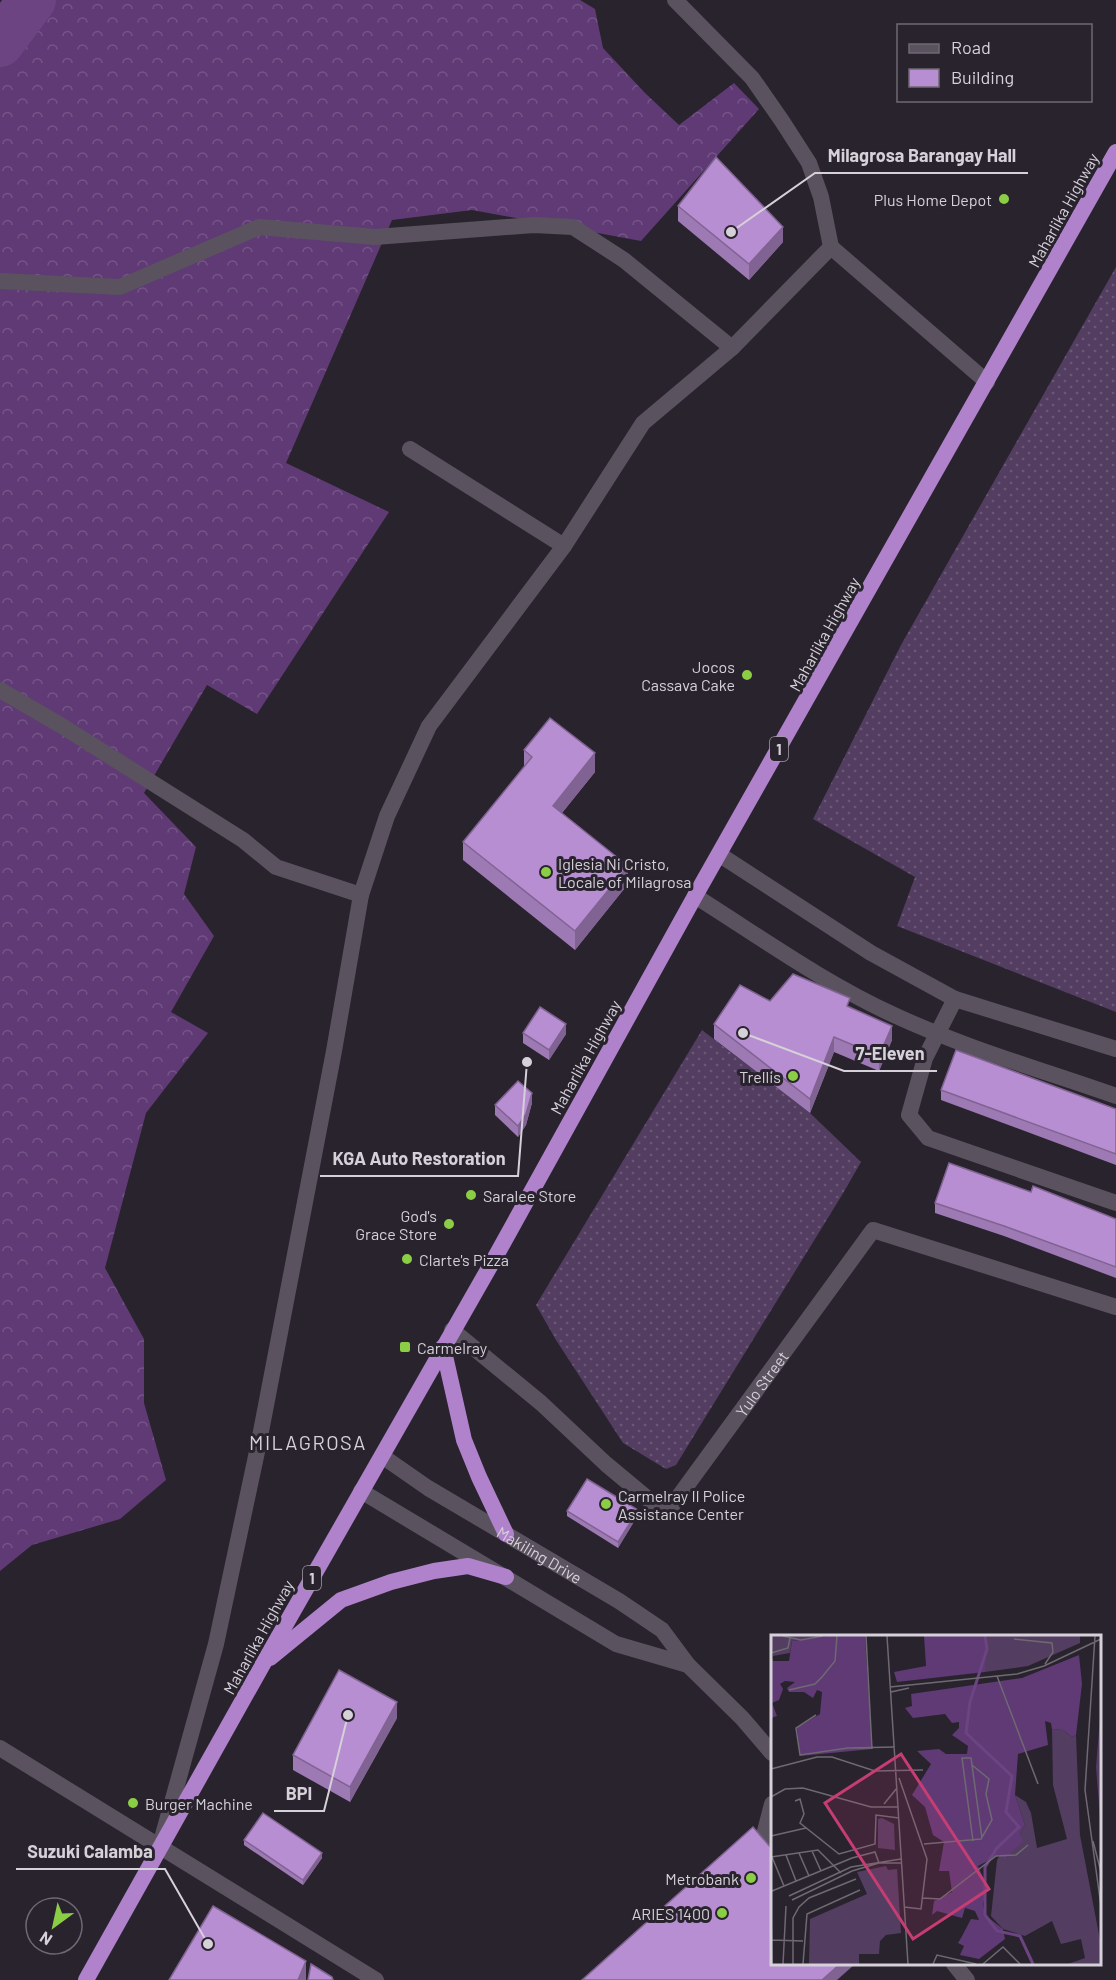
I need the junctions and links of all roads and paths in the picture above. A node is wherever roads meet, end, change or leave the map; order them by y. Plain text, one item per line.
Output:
1 (675, 0) edge
2 (1116, 152) edge
3 (831, 247) junction
4 (0, 281) edge
5 (732, 348) junction
6 (987, 382) junction
7 (410, 449) dead end
8 (564, 546) junction
9 (0, 690) edge
10 (720, 855) junction
11 (361, 895) junction
12 (695, 896) junction
13 (955, 999) junction
14 (936, 1034) junction
15 (1116, 1048) edge
16 (1116, 1096) edge
17 (1116, 1203) edge
18 (1116, 1307) edge
19 (452, 1330) junction
20 (443, 1347) junction
21 (382, 1456) junction
22 (361, 1491) junction
23 (506, 1534) junction
24 (506, 1577) junction
25 (262, 1664) junction
26 (688, 1665) junction
27 (0, 1748) edge
28 (771, 1752) edge
29 (771, 1808) edge
30 (771, 1845) edge
31 (160, 1848) junction
32 (955, 1965) edge
33 (87, 1980) edge
34 (376, 1980) edge
35 (967, 1980) edge

1 - 3 street
2 - 6 highway, Maharlika Highway / 1
3 - 5 street
3 - 6 street
4 - 5 street
5 - 8 street
6 - 10 highway, Maharlika Highway / 1
7 - 8 street
8 - 11 street
9 - 11 street
10 - 12 highway, Maharlika Highway / 1
10 - 13 street
11 - 31 street
12 - 14 street
12 - 19 highway, Maharlika Highway / 1
13 - 14 street
13 - 15 street
14 - 16 street
14 - 17 street
18 - 19 street, Yulo Street
19 - 20 highway, Maharlika Highway / 1
20 - 21 highway, Maharlika Highway / 1
20 - 23 highway
21 - 22 highway, Maharlika Highway / 1
21 - 23 street, Makiling Drive
22 - 24 street, Makiling Drive
22 - 25 highway, Maharlika Highway / 1
23 - 26 street, Makiling Drive
24 - 25 highway
24 - 26 street, Makiling Drive
25 - 31 highway, Maharlika Highway / 1
26 - 28 street, Makiling Drive
27 - 31 street
29 - 30 street
31 - 33 highway, Maharlika Highway / 1
31 - 34 street
32 - 35 street

